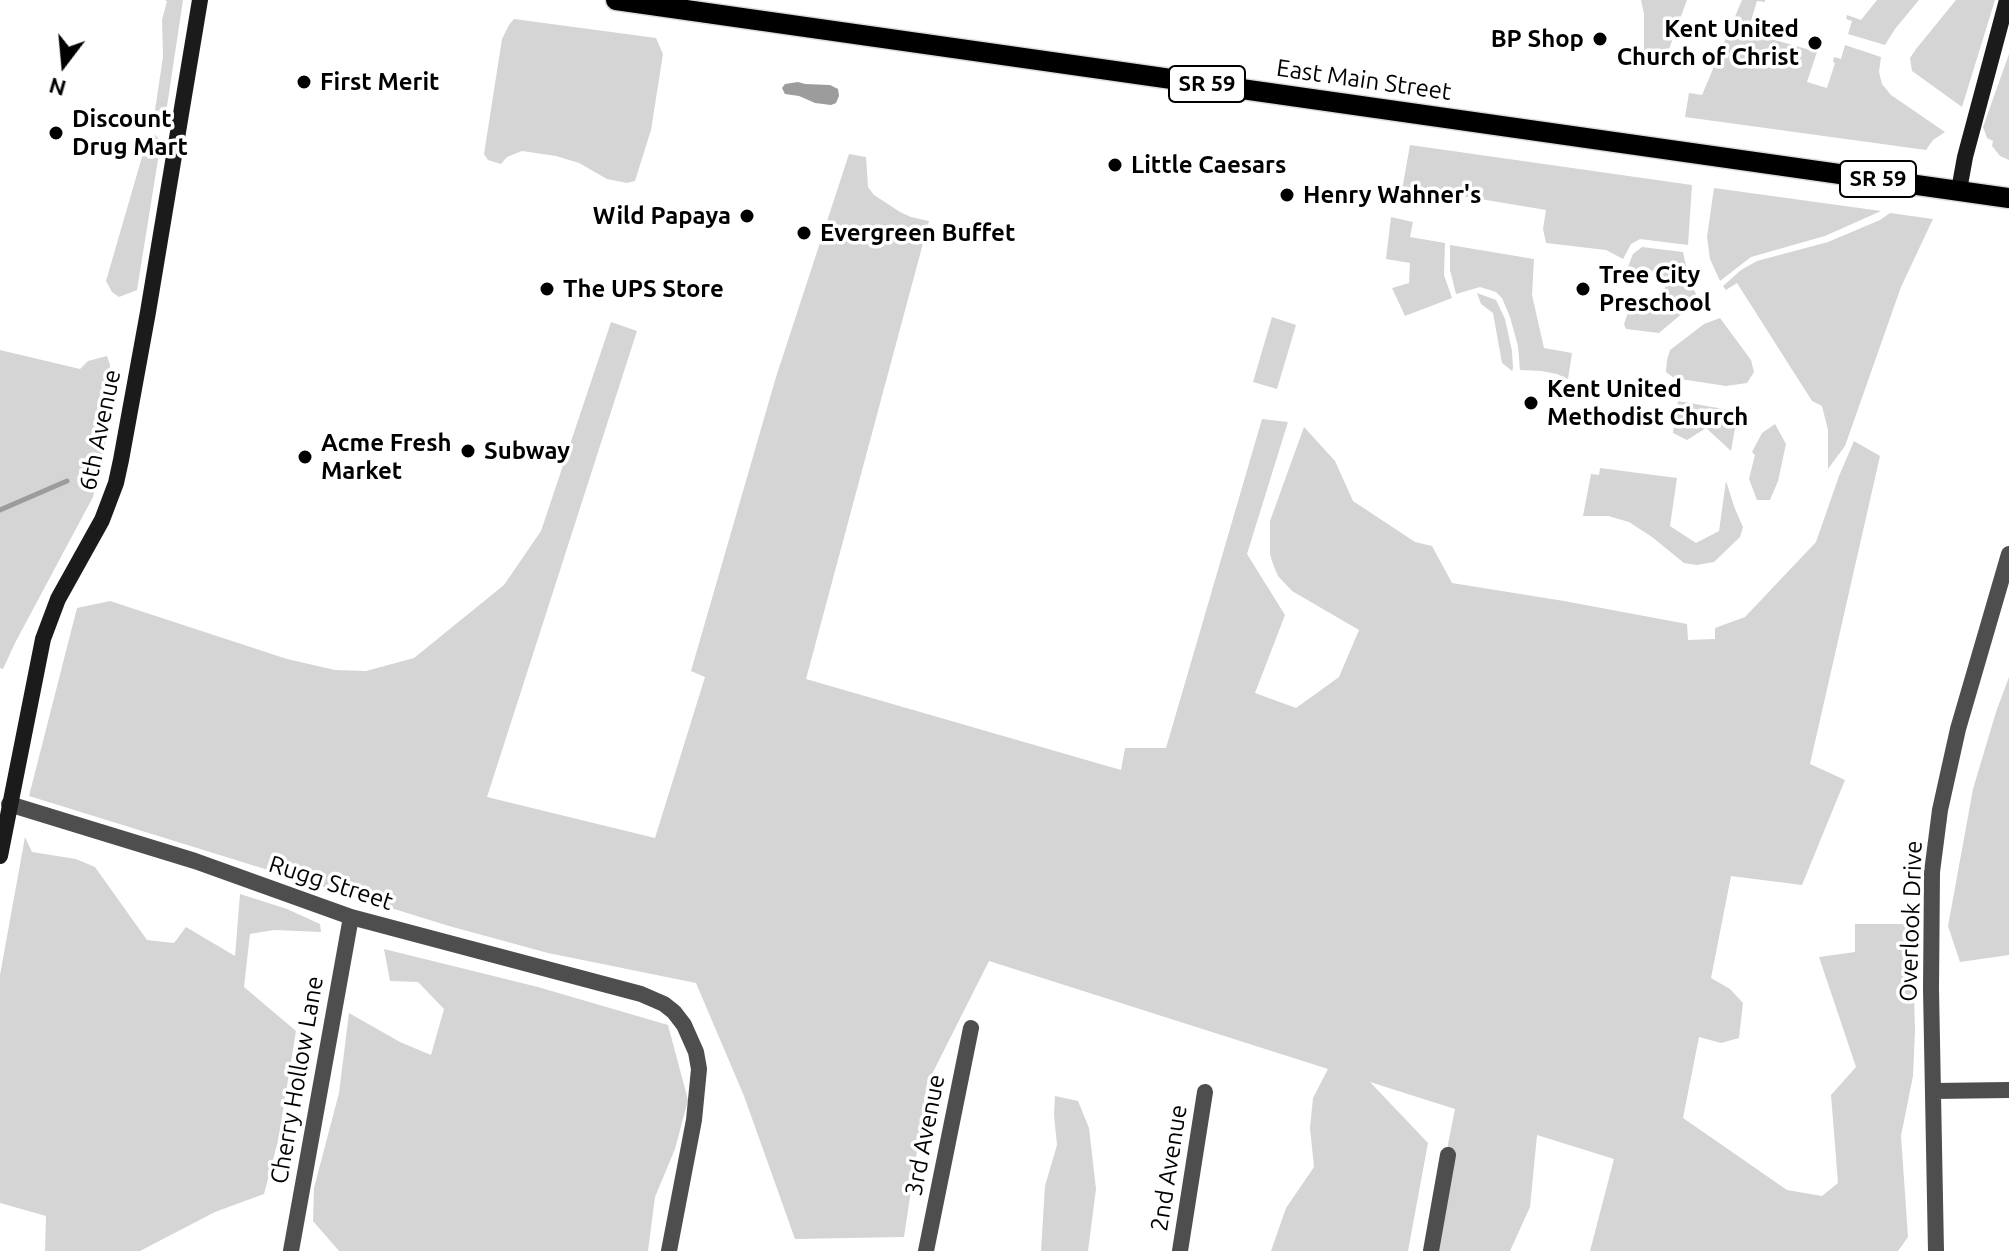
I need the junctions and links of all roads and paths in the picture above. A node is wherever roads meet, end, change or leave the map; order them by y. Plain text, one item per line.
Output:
1 (200, 0) edge
2 (616, 0) edge
3 (2007, 0) edge
4 (1959, 190) junction
5 (2009, 198) edge
6 (2009, 554) edge
7 (9, 804) junction
8 (0, 856) edge
9 (351, 917) junction
10 (971, 1028) dead end
11 (2009, 1090) edge
12 (1934, 1091) junction
13 (1205, 1092) dead end
14 (1448, 1155) dead end
15 (291, 1251) edge
16 (669, 1251) edge
17 (926, 1251) edge
18 (1180, 1251) edge
19 (1431, 1251) edge
20 (1936, 1251) edge

1 - 7 street, 6th Avenue
2 - 4 main road, East Main Street / SR 59
3 - 4 street
4 - 5 main road, East Main Street / SR 59
6 - 12 street, Overlook Drive
7 - 8 street, 6th Avenue
7 - 9 street, Rugg Street
9 - 15 street, Cherry Hollow Lane
9 - 16 street, Rugg Street
10 - 17 street, 3rd Avenue
11 - 12 street
12 - 20 street, Overlook Drive
13 - 18 street, 2nd Avenue
14 - 19 street

